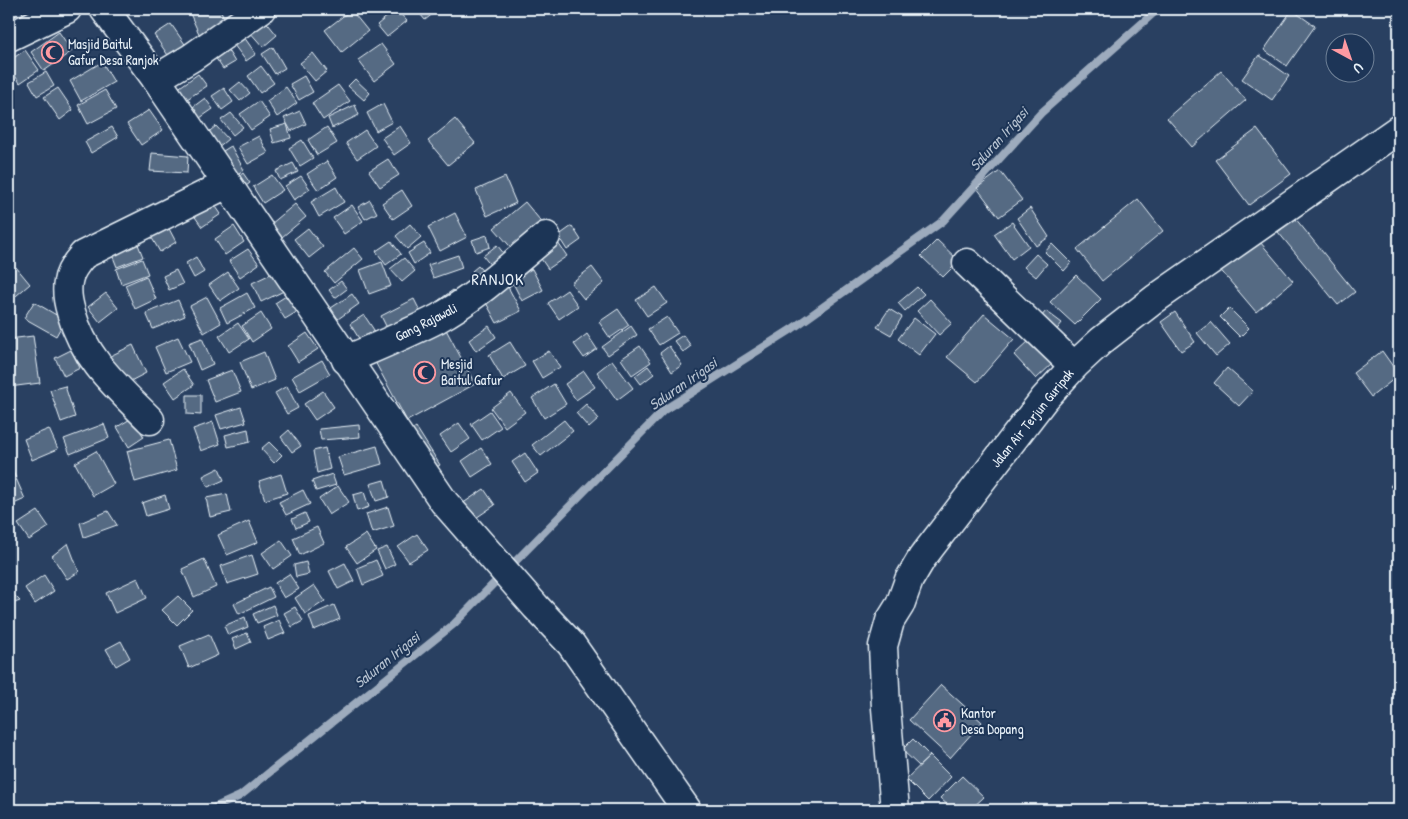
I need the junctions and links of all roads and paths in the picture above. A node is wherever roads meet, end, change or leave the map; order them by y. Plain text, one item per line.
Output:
1 (67, 9) edge
2 (104, 9) edge
3 (261, 9) edge
4 (9, 37) edge
5 (156, 79) junction
6 (1399, 129) edge
7 (227, 184) junction
8 (546, 236) dead end
9 (968, 263) dead end
10 (346, 360) junction
11 (1074, 366) junction
12 (150, 420) dead end
13 (687, 810) edge
14 (895, 810) edge

1 - 4 street
2 - 5 street
3 - 5 street
5 - 7 street
6 - 11 street, Jalan Air Terjun Guripak
7 - 10 street
7 - 12 street
8 - 10 street, Gang Rajawali
9 - 11 street
10 - 13 street
11 - 14 street, Jalan Air Terjun Guripak

